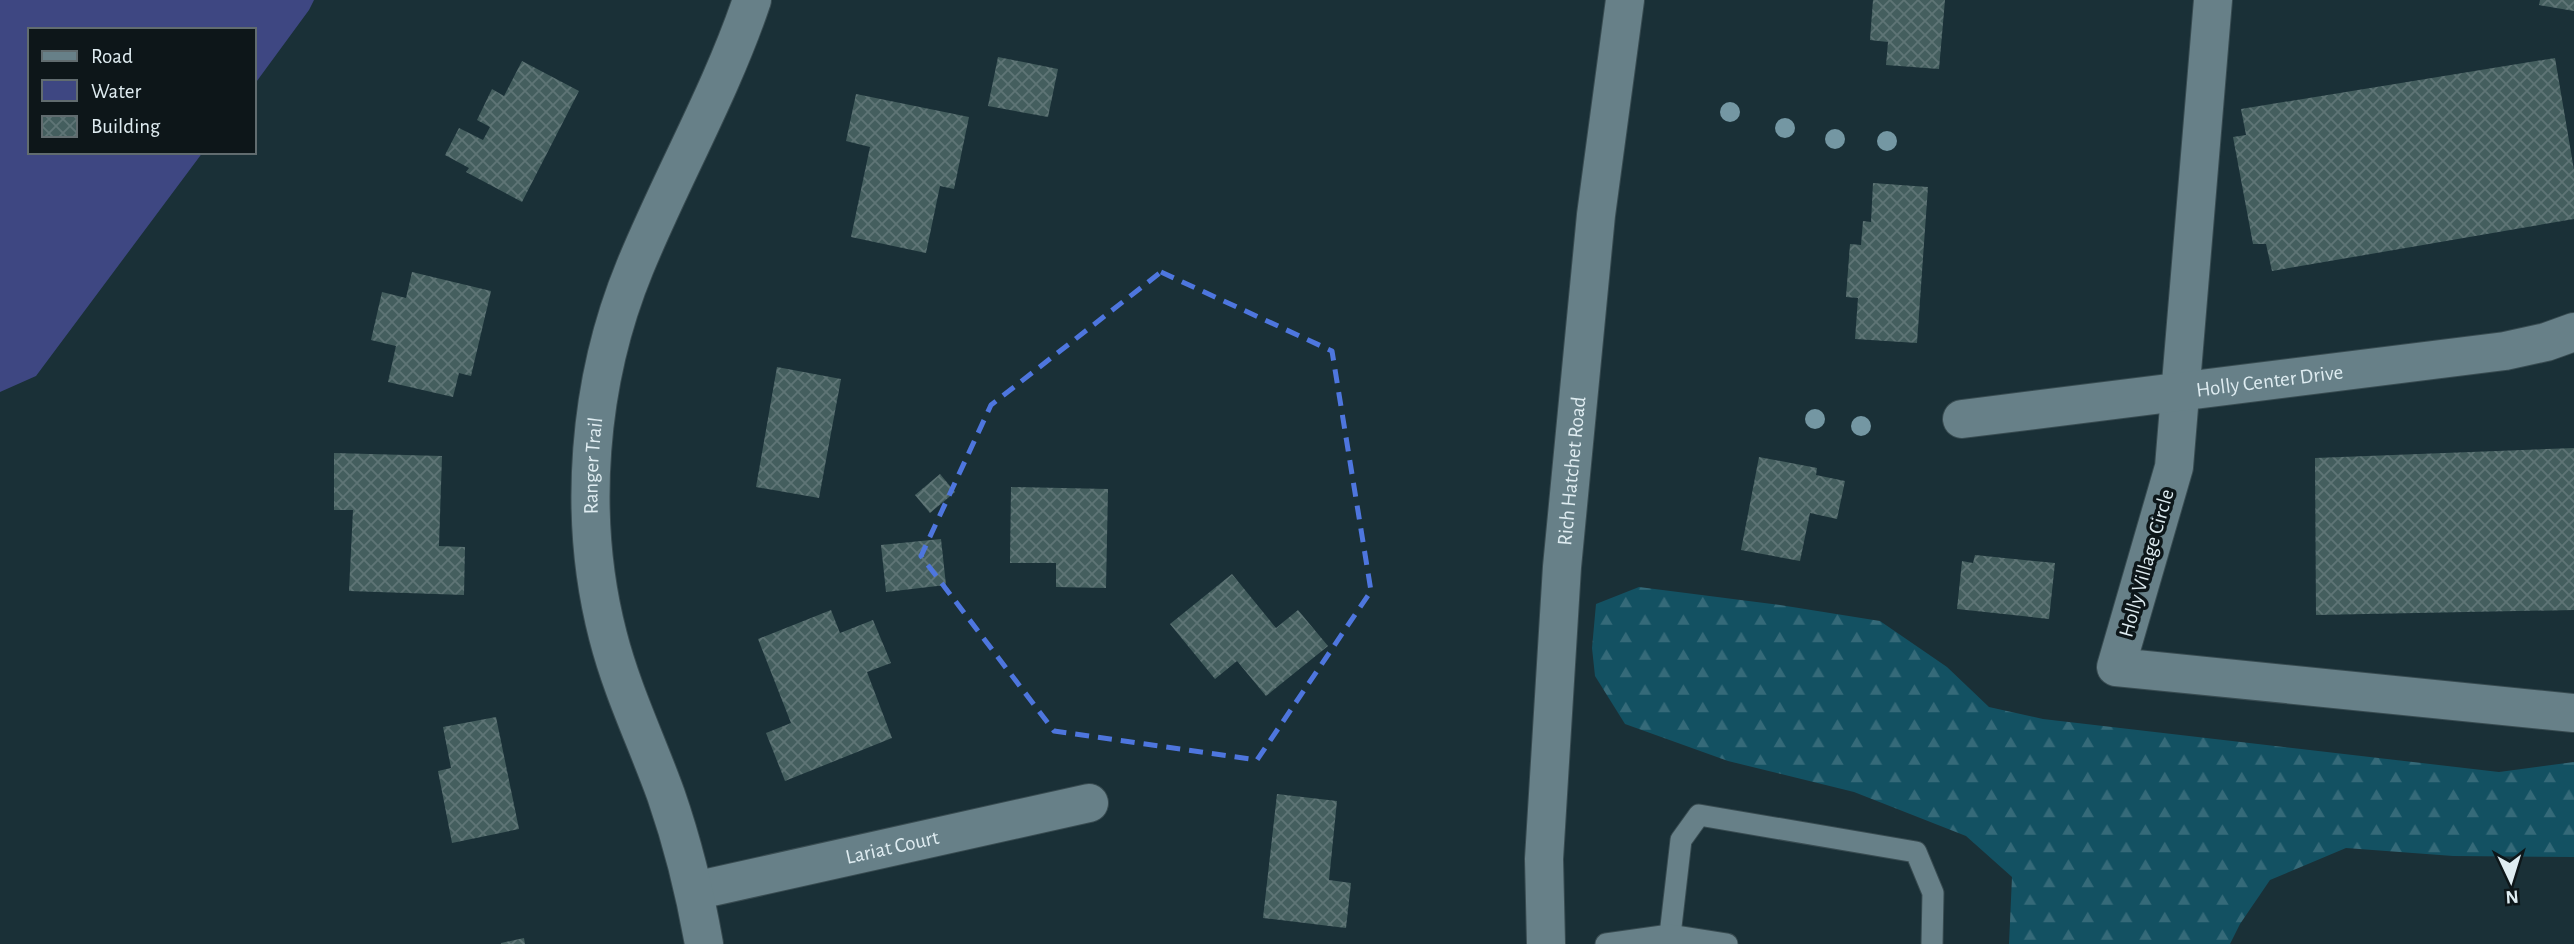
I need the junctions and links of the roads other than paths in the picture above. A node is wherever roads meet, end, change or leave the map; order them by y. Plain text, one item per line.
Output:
1 (752, 0) edge
2 (1625, 0) edge
3 (2213, 0) edge
4 (2574, 332) edge
5 (2178, 391) junction
6 (1962, 419) dead end
7 (2574, 713) edge
8 (1089, 803) dead end
9 (694, 891) junction
10 (1670, 935) junction
11 (704, 944) edge
12 (1546, 944) edge
13 (1606, 944) edge
14 (1727, 944) edge
15 (1932, 944) edge

1 - 9 street, Ranger Trail
2 - 12 street, Rich Hatchet Road
3 - 5 street, Holly Village Circle
4 - 5 street, Holly Center Drive
5 - 6 street, Holly Center Drive
5 - 7 street, Holly Village Circle
8 - 9 street, Lariat Court
9 - 11 street, Ranger Trail
10 - 13 lane
10 - 14 lane
10 - 15 lane

